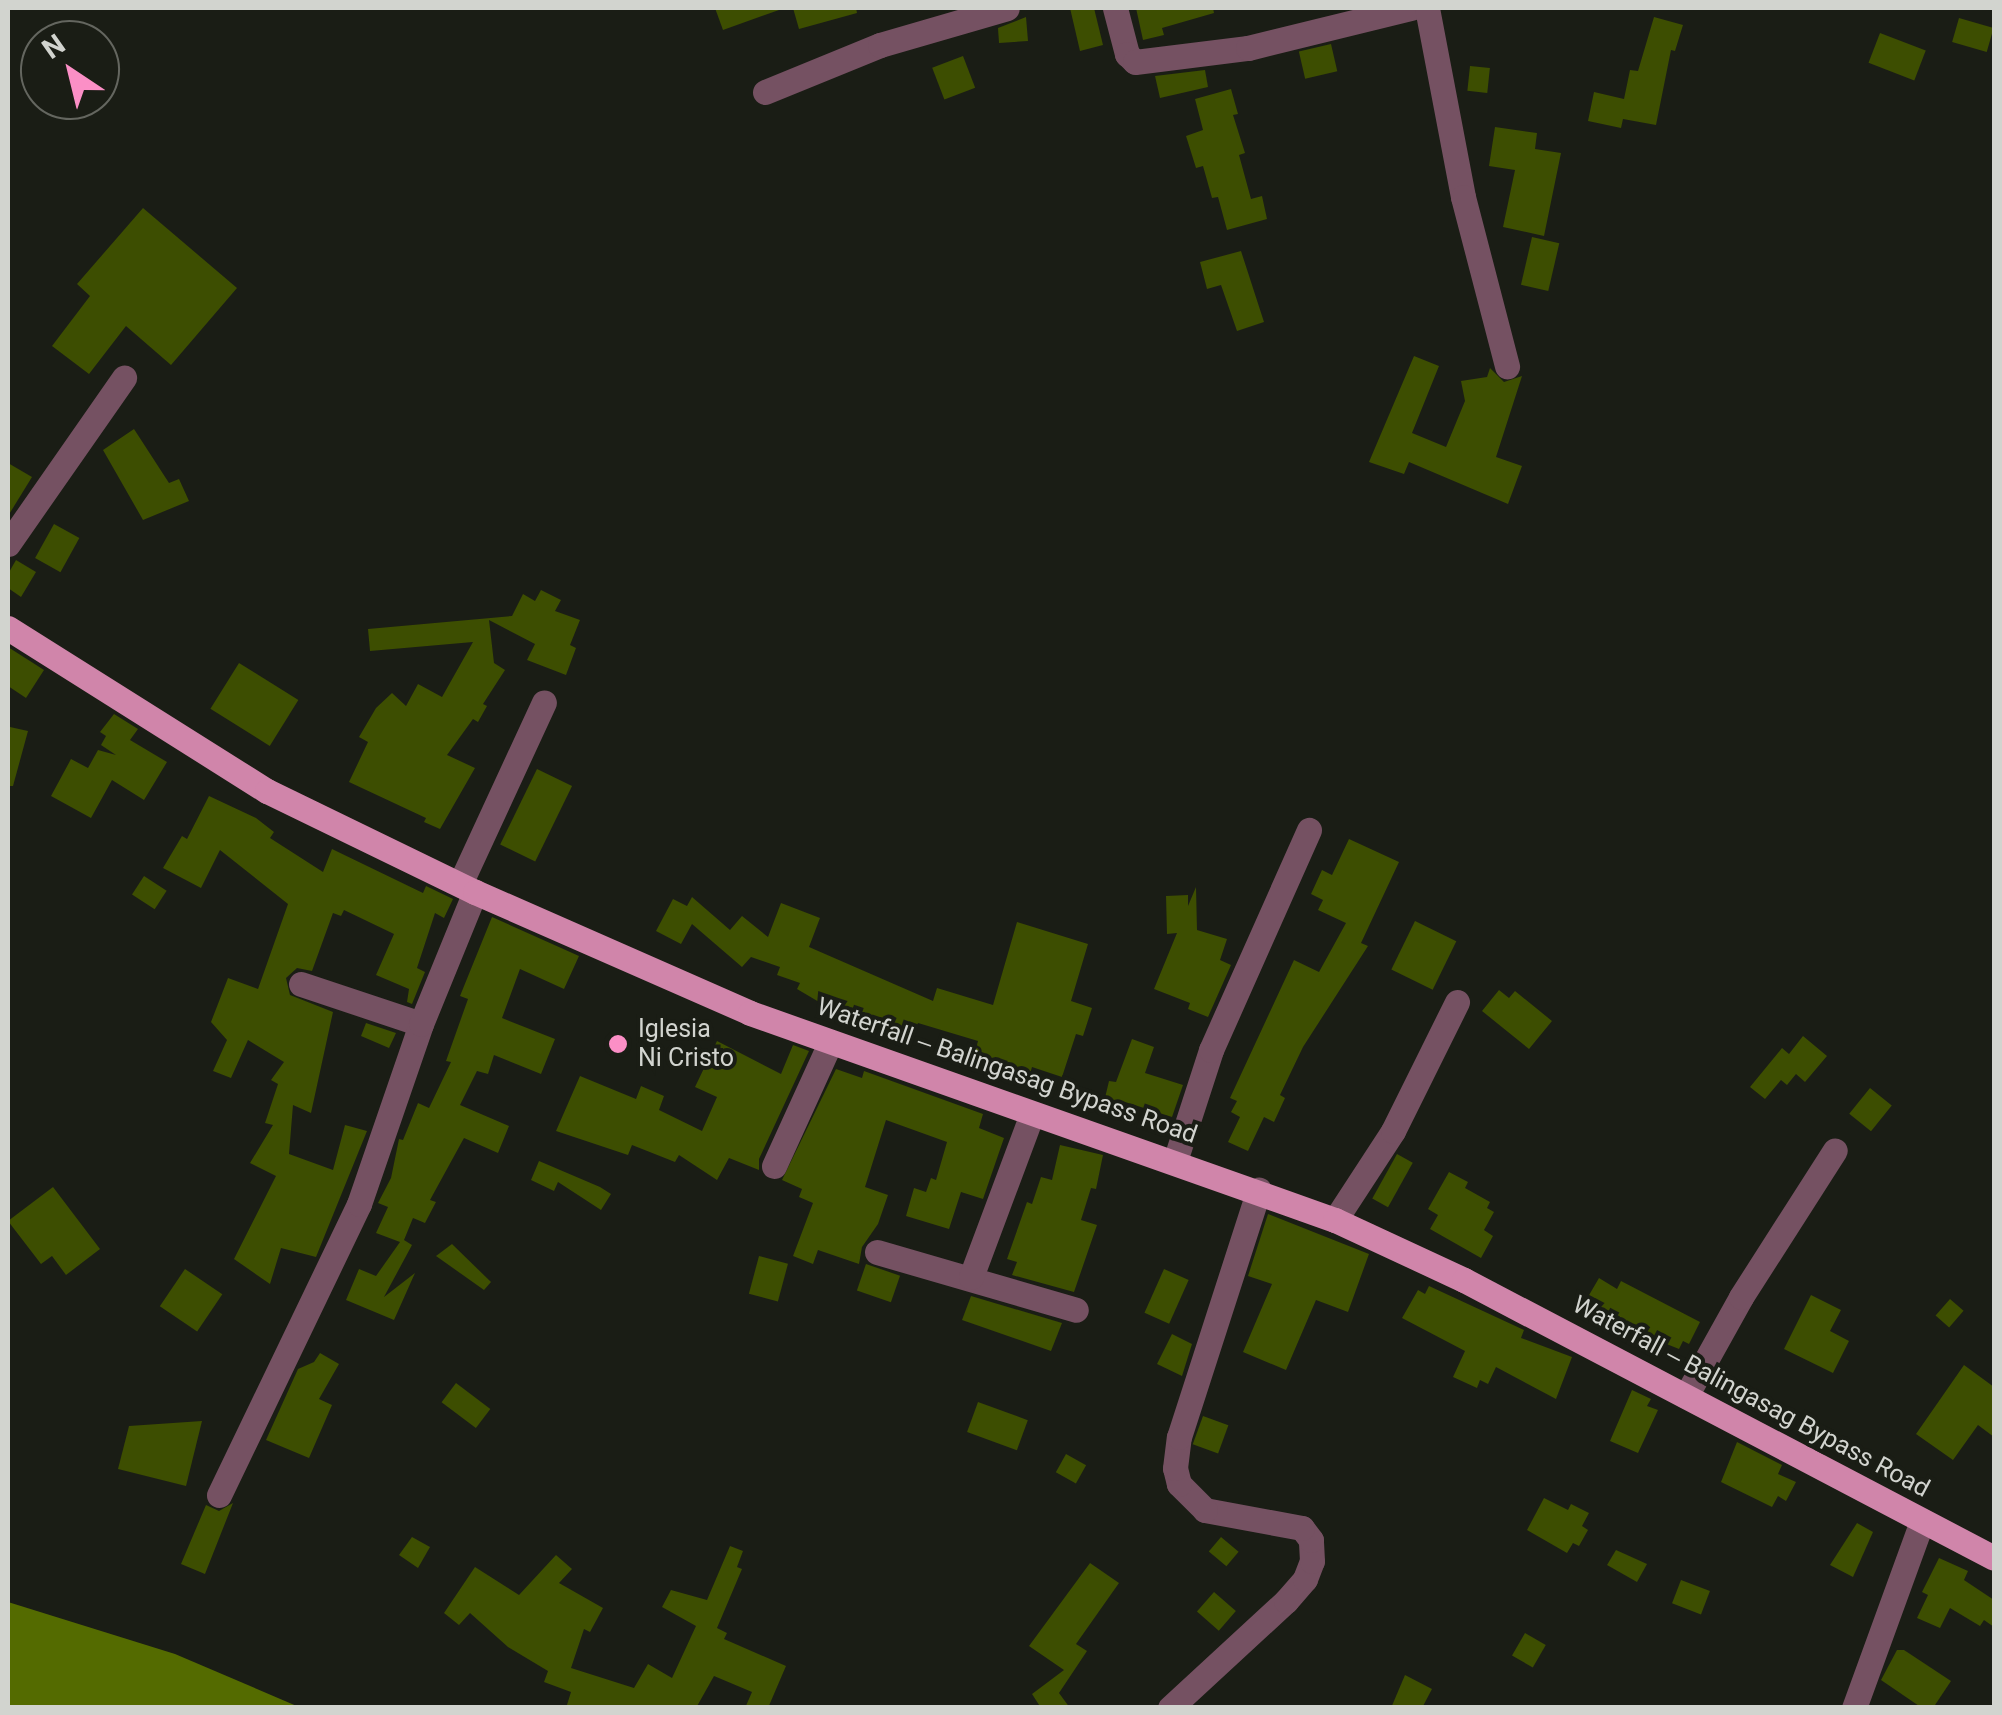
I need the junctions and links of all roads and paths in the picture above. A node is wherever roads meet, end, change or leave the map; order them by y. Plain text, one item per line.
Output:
1 (1007, 8) edge
2 (1115, 8) edge
3 (1411, 8) edge
4 (1427, 8) edge
5 (765, 92) dead end
6 (1508, 366) dead end
7 (124, 378) dead end
8 (8, 544) edge
9 (8, 628) edge
10 (544, 702) dead end
11 (1309, 830) dead end
12 (468, 888) junction
13 (301, 984) dead end
14 (1456, 1002) dead end
15 (421, 1024) junction
16 (830, 1043) junction
17 (1032, 1114) junction
18 (1834, 1150) dead end
19 (1175, 1160) junction
20 (774, 1166) dead end
21 (1259, 1190) junction
22 (1335, 1220) junction
23 (877, 1252) dead end
24 (972, 1277) junction
25 (1076, 1310) dead end
26 (1686, 1396) junction
27 (219, 1496) dead end
28 (1922, 1521) junction
29 (1994, 1558) edge
30 (1170, 1708) edge
31 (1854, 1708) edge

1 - 5 street
2 - 3 street
4 - 6 street
7 - 8 street
9 - 12 main road, Waterfall ‒ Balingasag Bypass Road
10 - 12 street
11 - 19 street
12 - 15 street
12 - 16 main road, Waterfall ‒ Balingasag Bypass Road
13 - 15 street
14 - 22 street
15 - 27 street
16 - 17 main road, Waterfall ‒ Balingasag Bypass Road
16 - 20 street
17 - 19 main road, Waterfall ‒ Balingasag Bypass Road
17 - 24 street
18 - 26 street
19 - 21 main road, Waterfall ‒ Balingasag Bypass Road
21 - 22 main road, Waterfall ‒ Balingasag Bypass Road
21 - 30 street
22 - 26 main road, Waterfall ‒ Balingasag Bypass Road
23 - 24 street
24 - 25 street
26 - 28 main road, Waterfall ‒ Balingasag Bypass Road
28 - 29 main road, Waterfall ‒ Balingasag Bypass Road
28 - 31 street

